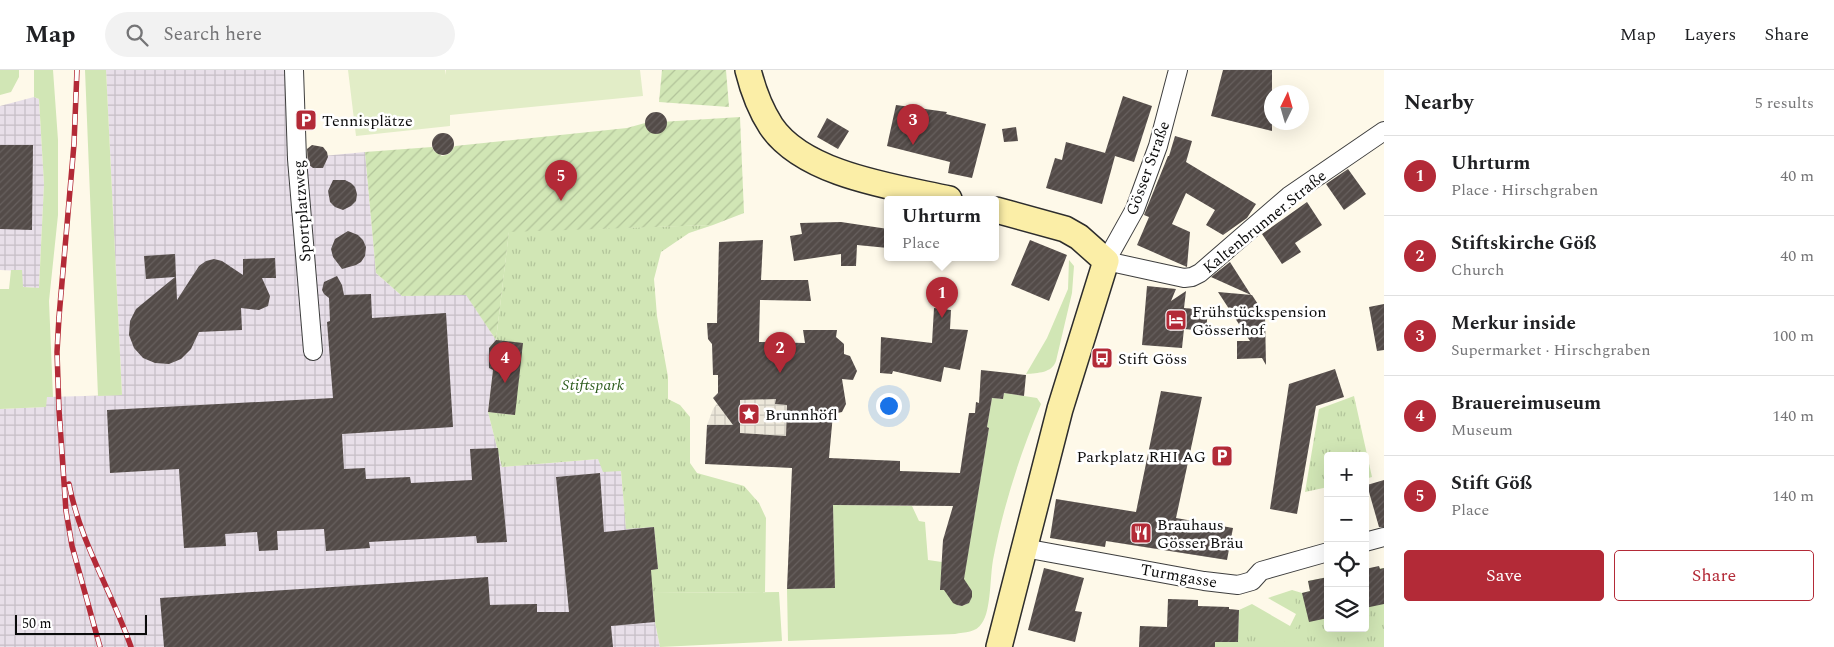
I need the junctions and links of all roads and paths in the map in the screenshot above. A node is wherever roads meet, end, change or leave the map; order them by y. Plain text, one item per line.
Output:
1 (294, 70) edge
2 (748, 70) edge
3 (1178, 70) edge
4 (1384, 131) edge
5 (937, 196) edge
6 (999, 211) edge
7 (1106, 260) junction
8 (313, 351) dead end
9 (1384, 537) edge
10 (1369, 541) edge
11 (1024, 548) junction
12 (1324, 553) edge
13 (999, 647) edge

1 - 8 street, Sportplatzweg
2 - 5 main road
3 - 7 street, Gösser Straße
4 - 7 street, Kaltenbrunner Straße
6 - 7 main road
7 - 11 main road
9 - 10 street
11 - 12 street, Turmgasse
11 - 13 main road

